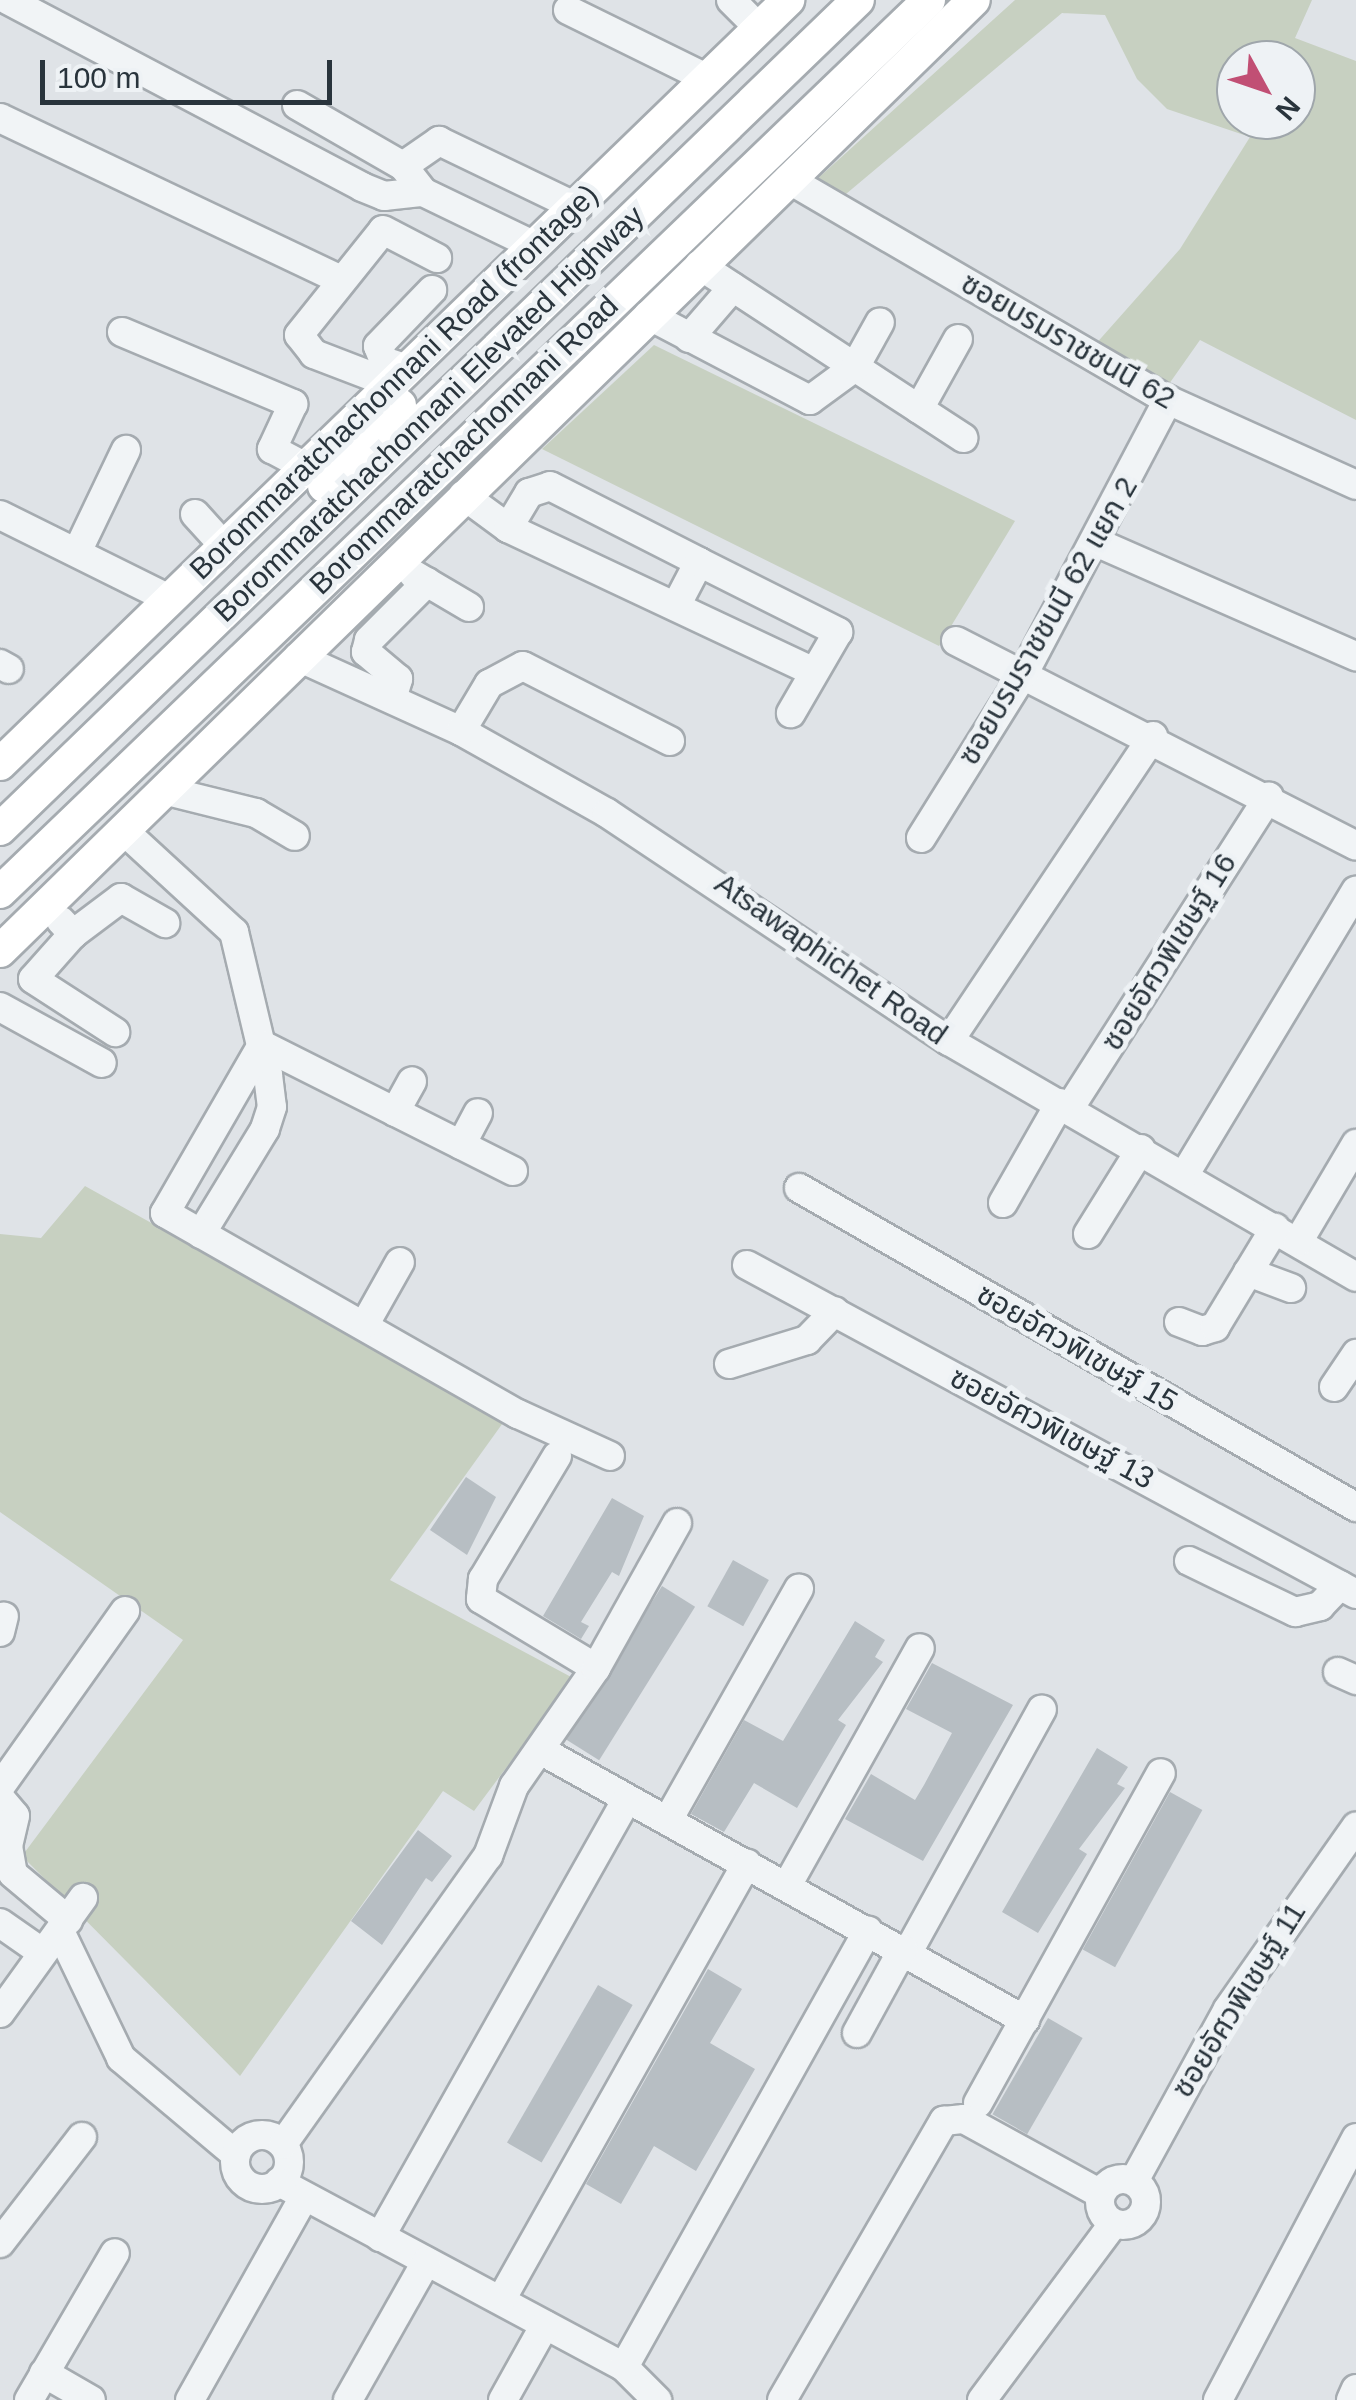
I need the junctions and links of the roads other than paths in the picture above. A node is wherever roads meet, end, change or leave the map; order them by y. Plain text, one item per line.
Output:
1 (8, 0) edge
2 (731, 0) edge
3 (788, 0) edge
4 (844, 0) edge
5 (858, 0) edge
6 (897, 0) edge
7 (929, 0) edge
8 (974, 0) edge
9 (568, 10) dead end
10 (758, 28) junction
11 (708, 78) junction
12 (297, 106) dead end
13 (670, 115) junction
14 (0, 118) edge
15 (402, 166) junction
16 (788, 179) junction
17 (423, 192) junction
18 (576, 206) junction
19 (535, 246) junction
20 (437, 258) dead end
21 (699, 265) junction
22 (339, 280) junction
23 (733, 287) junction
24 (432, 290) dead end
25 (648, 315) junction
26 (880, 322) dead end
27 (122, 332) dead end
28 (689, 338) junction
29 (958, 339) dead end
30 (855, 367) junction
31 (400, 376) junction
32 (1168, 400) junction
33 (919, 409) junction
34 (540, 419) junction
35 (963, 438) dead end
36 (126, 450) dead end
37 (306, 468) junction
38 (1356, 485) edge
39 (463, 495) junction
40 (194, 514) dead end
41 (0, 515) edge
42 (508, 528) junction
43 (1098, 542) junction
44 (224, 546) junction
45 (276, 547) junction
46 (78, 550) junction
47 (352, 553) junction
48 (394, 562) junction
49 (699, 562) junction
50 (426, 582) junction
51 (170, 599) junction
52 (676, 606) junction
53 (469, 607) dead end
54 (956, 641) dead end
55 (1356, 656) edge
56 (298, 657) junction
57 (814, 672) junction
58 (1024, 674) junction
59 (392, 699) junction
60 (791, 713) dead end
61 (461, 732) junction
62 (1153, 736) junction
63 (670, 741) dead end
64 (3, 761) edge
65 (163, 790) junction
66 (1269, 796) junction
67 (0, 815) edge
68 (0, 829) edge
69 (123, 830) junction
70 (295, 836) dead end
71 (921, 838) dead end
72 (1356, 846) edge
73 (0, 869) edge
74 (1356, 890) edge
75 (0, 892) edge
76 (46, 906) junction
77 (165, 923) dead end
78 (73, 934) junction
79 (5, 945) edge
80 (0, 1007) edge
81 (115, 1032) dead end
82 (949, 1041) junction
83 (262, 1046) junction
84 (102, 1064) dead end
85 (412, 1081) dead end
86 (1064, 1106) junction
87 (395, 1112) junction
88 (478, 1113) dead end
89 (1356, 1144) edge
90 (461, 1145) junction
91 (1141, 1149) junction
92 (513, 1171) dead end
93 (1185, 1174) junction
94 (799, 1188) dead end
95 (1003, 1202) dead end
96 (200, 1234) junction
97 (1088, 1234) dead end
98 (1287, 1235) junction
99 (400, 1262) dead end
100 (747, 1265) dead end
101 (1248, 1272) junction
102 (1356, 1277) edge
103 (1291, 1288) dead end
104 (835, 1311) junction
105 (1178, 1322) dead end
106 (365, 1324) junction
107 (1356, 1354) edge
108 (729, 1364) dead end
109 (1334, 1388) dead end
110 (557, 1456) dead end
111 (610, 1456) dead end
112 (1356, 1507) edge
113 (677, 1523) dead end
114 (1189, 1561) dead end
115 (799, 1588) dead end
116 (1348, 1590) edge
117 (125, 1611) dead end
118 (920, 1648) dead end
119 (596, 1668) junction
120 (1042, 1709) dead end
121 (542, 1751) junction
122 (1161, 1774) dead end
123 (0, 1787) edge
124 (0, 1798) edge
125 (627, 1799) junction
126 (668, 1820) junction
127 (1356, 1827) edge
128 (747, 1863) junction
129 (788, 1884) junction
130 (0, 1923) edge
131 (64, 1926) junction
132 (868, 1931) junction
133 (906, 1950) junction
134 (0, 2014) edge
135 (1025, 2020) junction
136 (857, 2033) dead end
137 (978, 2102) dead end
138 (82, 2136) dead end
139 (1356, 2138) edge
140 (283, 2144) junction
141 (236, 2155) junction
142 (1134, 2181) junction
143 (280, 2182) junction
144 (1101, 2194) junction
145 (304, 2197) junction
146 (1114, 2224) junction
147 (380, 2237) junction
148 (0, 2243) edge
149 (114, 2253) dead end
150 (426, 2262) junction
151 (501, 2300) junction
152 (545, 2325) junction
153 (624, 2367) junction
154 (44, 2373) junction
155 (1356, 2389) edge
156 (29, 2400) edge
157 (91, 2400) edge
158 (190, 2400) edge
159 (348, 2400) edge
160 (503, 2400) edge
161 (657, 2400) edge
162 (782, 2400) edge
163 (982, 2400) edge
164 (1218, 2400) edge
165 (1350, 2400) edge

1 - 17 street
2 - 10 street
3 - 10 main road, Borommaratchachonnani Road (frontage)
4 - 45 main road, Borommaratchachonnani Road
5 - 68 main road, Borommaratchachonnani Elevated Highway
6 - 73 main road, Borommaratchachonnani Elevated Highway
7 - 47 main road, Borommaratchachonnani Road
8 - 16 main road
9 - 11 street
10 - 11 main road, Borommaratchachonnani Road (frontage)
11 - 13 main road, Borommaratchachonnani Road (frontage)
12 - 15 street
13 - 18 main road, Borommaratchachonnani Road (frontage)
13 - 45 main road
14 - 22 street
15 - 17 street
15 - 18 street
16 - 21 main road
16 - 32 street, ซอยบรมราชชนนี 62
17 - 19 street
18 - 19 main road, Borommaratchachonnani Road (frontage)
19 - 31 main road, Borommaratchachonnani Road (frontage)
20 - 22 street
21 - 23 street
21 - 25 main road
22 - 31 street
23 - 28 street
23 - 30 street
24 - 31 street
25 - 28 street
25 - 34 main road
26 - 30 street
27 - 37 street
28 - 30 street
29 - 33 street
30 - 33 street
31 - 37 main road, Borommaratchachonnani Road (frontage)
32 - 38 street, ซอยบรมราชชนนี 62
32 - 43 street, ซอยบรมราชชนนี 62 แยก 2
33 - 35 street
34 - 39 main road
34 - 47 main road
36 - 46 street
37 - 44 main road, Borommaratchachonnani Road (frontage)
39 - 42 street
39 - 48 main road
40 - 44 street
41 - 46 street
42 - 49 street
42 - 52 street
43 - 55 street
43 - 58 street, ซอยบรมราชชนนี 62 แยก 2
44 - 51 main road, Borommaratchachonnani Road (frontage)
45 - 67 main road, Borommaratchachonnani Road
46 - 51 street
47 - 75 main road, Borommaratchachonnani Road
48 - 50 street
48 - 56 main road
49 - 52 street
49 - 57 street
50 - 53 street
50 - 59 street
51 - 64 main road, Borommaratchachonnani Road (frontage)
52 - 57 street
54 - 58 street
56 - 59 street, Atsawaphichet Road
56 - 65 main road
57 - 60 street
58 - 62 street
58 - 71 street, ซอยบรมราชชนนี 62 แยก 2
59 - 61 street, Atsawaphichet Road
61 - 63 street
61 - 82 street, Atsawaphichet Road
62 - 66 street
62 - 82 street
65 - 69 main road
65 - 70 street
66 - 72 street
66 - 86 street, ซอยอัศวพิเชษฐ์ 16
69 - 76 main road
69 - 83 street
74 - 93 street
76 - 78 street
76 - 79 main road
77 - 78 street
78 - 81 street
80 - 84 street
82 - 86 street, Atsawaphichet Road
83 - 87 street
83 - 96 street
83 - 96 street
85 - 87 street
86 - 91 street, Atsawaphichet Road
86 - 95 street, ซอยอัศวพิเชษฐ์ 16
87 - 90 street
88 - 90 street
89 - 98 street
90 - 92 street
91 - 93 street, Atsawaphichet Road
91 - 97 street
93 - 98 street, Atsawaphichet Road
94 - 112 street, ซอยอัศวพิเชษฐ์ 15
96 - 106 street
98 - 101 street
98 - 102 street, Atsawaphichet Road
99 - 106 street
100 - 104 street, ซอยอัศวพิเชษฐ์ 13
101 - 103 street
101 - 105 street
104 - 108 street
104 - 116 street, ซอยอัศวพิเชษฐ์ 13
106 - 111 street
107 - 109 street
110 - 119 street
113 - 119 street
114 - 116 street
115 - 126 street
117 - 123 street
118 - 129 street
119 - 121 street
120 - 133 street
121 - 125 street
121 - 140 street
122 - 135 street
124 - 131 street
125 - 126 street
125 - 147 street
126 - 128 street
127 - 142 street, ซอยอัศวพิเชษฐ์ 11
128 - 129 street
128 - 151 street
129 - 132 street
130 - 131 street
131 - 134 street
131 - 141 street
132 - 133 street
132 - 153 street
133 - 135 street
133 - 136 street
135 - 137 street
138 - 148 street
139 - 164 street
140 - 141 street
140 - 143 street
141 - 143 street
142 - 144 street
142 - 146 street
143 - 145 street
144 - 146 street
144 - 162 street
145 - 147 street
145 - 158 street
146 - 163 street
147 - 150 street
149 - 154 street
150 - 151 street
150 - 159 street
151 - 152 street
152 - 153 street
152 - 160 street
153 - 161 street
154 - 156 street
154 - 157 street
155 - 165 street

